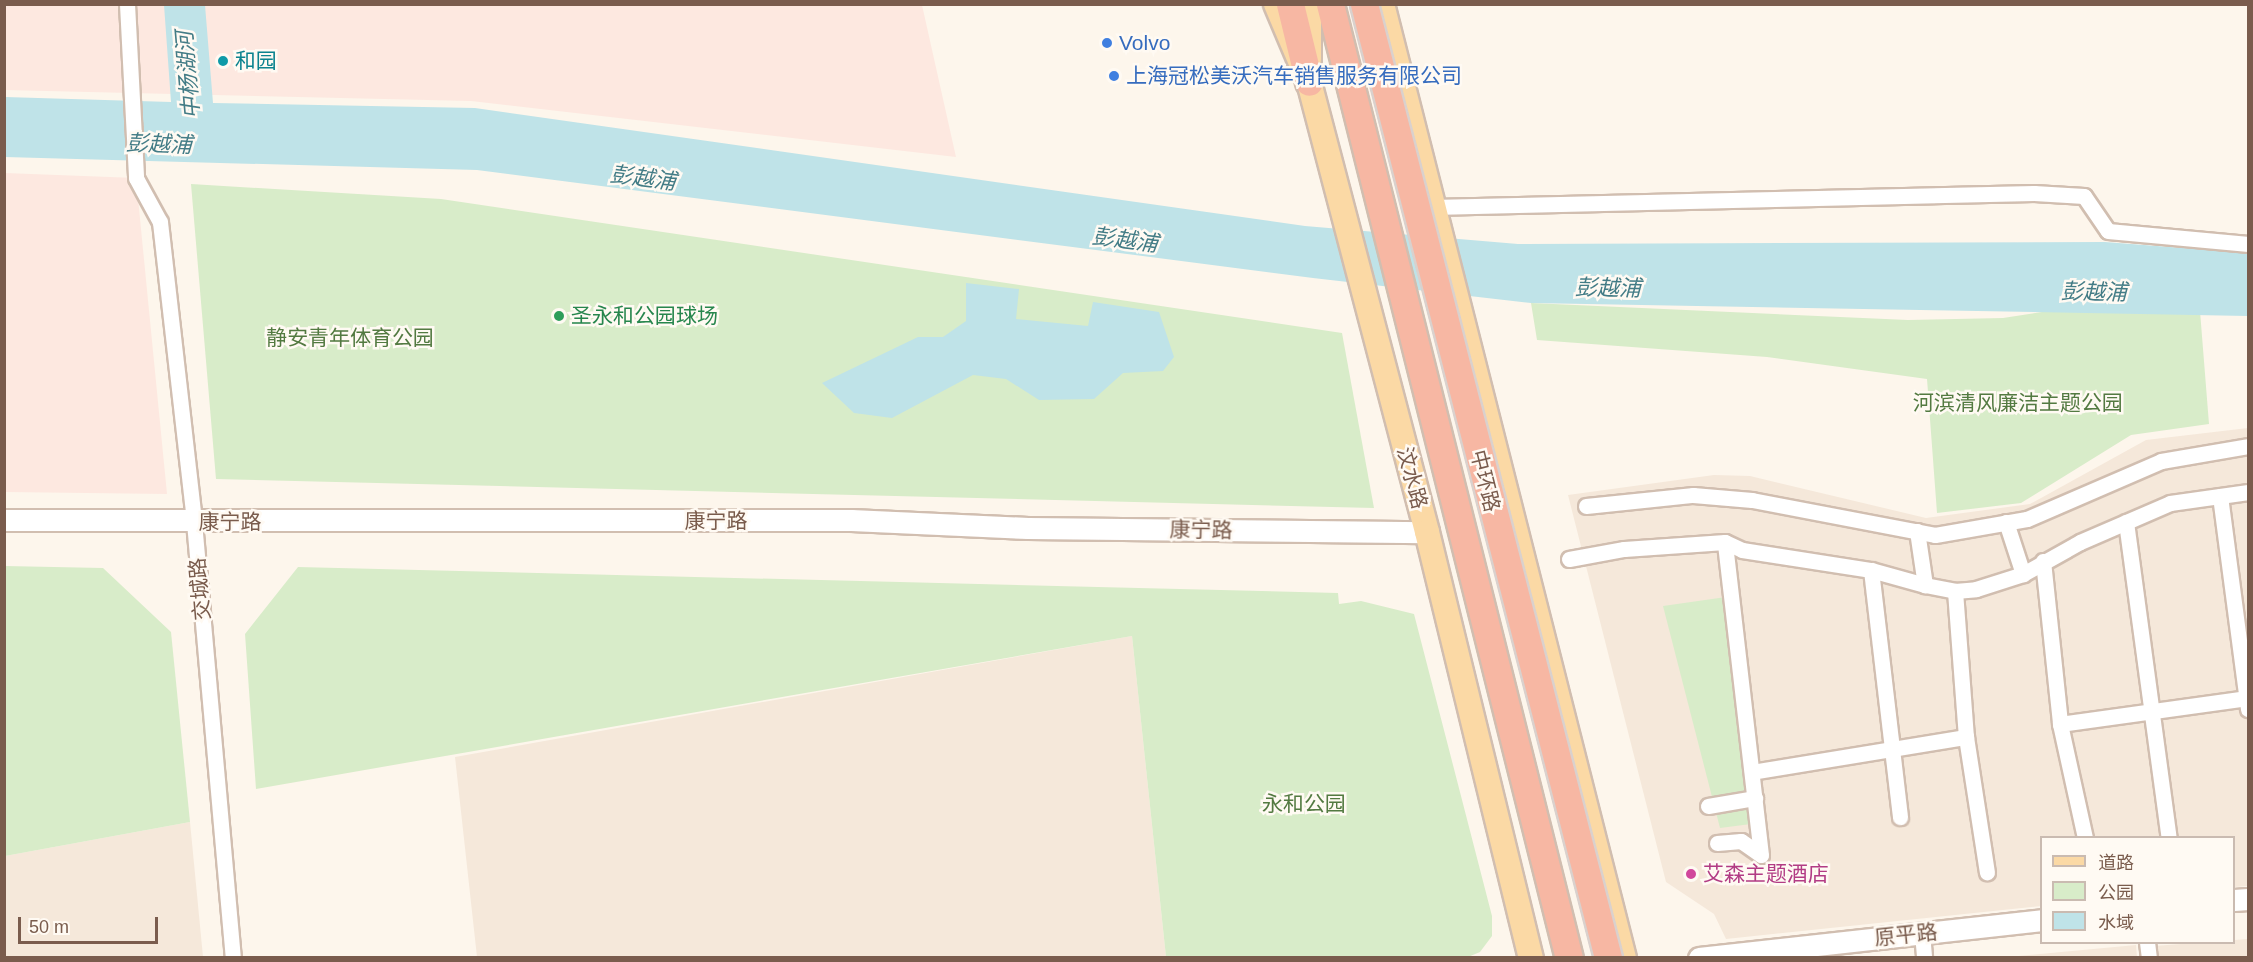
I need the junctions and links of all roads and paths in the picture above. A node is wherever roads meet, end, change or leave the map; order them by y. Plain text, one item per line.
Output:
1 (127, 4) edge
2 (1276, 4) edge
3 (1290, 4) edge
4 (1309, 4) edge
5 (1330, 4) edge
6 (1363, 7) edge
7 (1309, 82) junction
8 (1435, 217) junction
9 (2248, 243) edge
10 (1431, 334) junction
11 (2248, 446) edge
12 (2248, 492) edge
13 (2220, 496) junction
14 (1586, 506) dead end
15 (4, 520) edge
16 (194, 522) junction
17 (2006, 522) junction
18 (2126, 522) junction
19 (1917, 531) junction
20 (1426, 532) junction
21 (1725, 542) junction
22 (1569, 559) dead end
23 (2043, 561) junction
24 (1871, 570) junction
25 (2023, 574) junction
26 (1925, 585) junction
27 (1530, 589) junction
28 (1955, 591) junction
29 (1525, 674) junction
30 (2248, 704) edge
31 (2152, 713) junction
32 (2060, 724) junction
33 (1966, 737) junction
34 (1890, 748) junction
35 (1752, 772) junction
36 (1755, 798) junction
37 (1708, 806) dead end
38 (1900, 817) dead end
39 (2085, 836) edge
40 (2169, 836) edge
41 (1717, 843) dead end
42 (1987, 872) dead end
43 (2040, 920) edge
44 (1922, 933) junction
45 (233, 957) edge
46 (1532, 957) edge
47 (1569, 957) edge
48 (1578, 957) edge
49 (1596, 957) edge
50 (1608, 957) edge
51 (1624, 957) edge
52 (1699, 957) edge
53 (1924, 957) edge

1 - 16 street, 交城路
2 - 7 main road, 汶水路
3 - 7 highway
4 - 7 main road
5 - 47 highway, 中环路
6 - 8 main road
6 - 10 main road
6 - 50 highway, 中环路, bridge
7 - 20 main road, 汶水路
8 - 9 street
8 - 27 main road
10 - 29 main road
10 - 48 main road
11 - 17 street
12 - 13 street
13 - 18 street
13 - 30 street
14 - 19 street
15 - 16 street, 康宁路
16 - 20 street, 康宁路
16 - 45 street, 交城路
17 - 19 street
17 - 25 street
18 - 23 street
18 - 31 street
19 - 26 street
20 - 46 main road, 汶水路
21 - 22 street
21 - 24 street
21 - 35 street
23 - 25 street
23 - 32 street
24 - 26 street
24 - 34 street
25 - 28 street
26 - 28 street
27 - 29 main road
27 - 51 main road
28 - 33 street
29 - 49 main road
30 - 31 street
31 - 32 street
31 - 40 street
32 - 39 street
33 - 34 street
33 - 42 street
34 - 35 street
34 - 38 street
35 - 36 street
36 - 37 street
36 - 41 street
43 - 44 street, 原平路
44 - 52 street, 原平路
44 - 53 street

